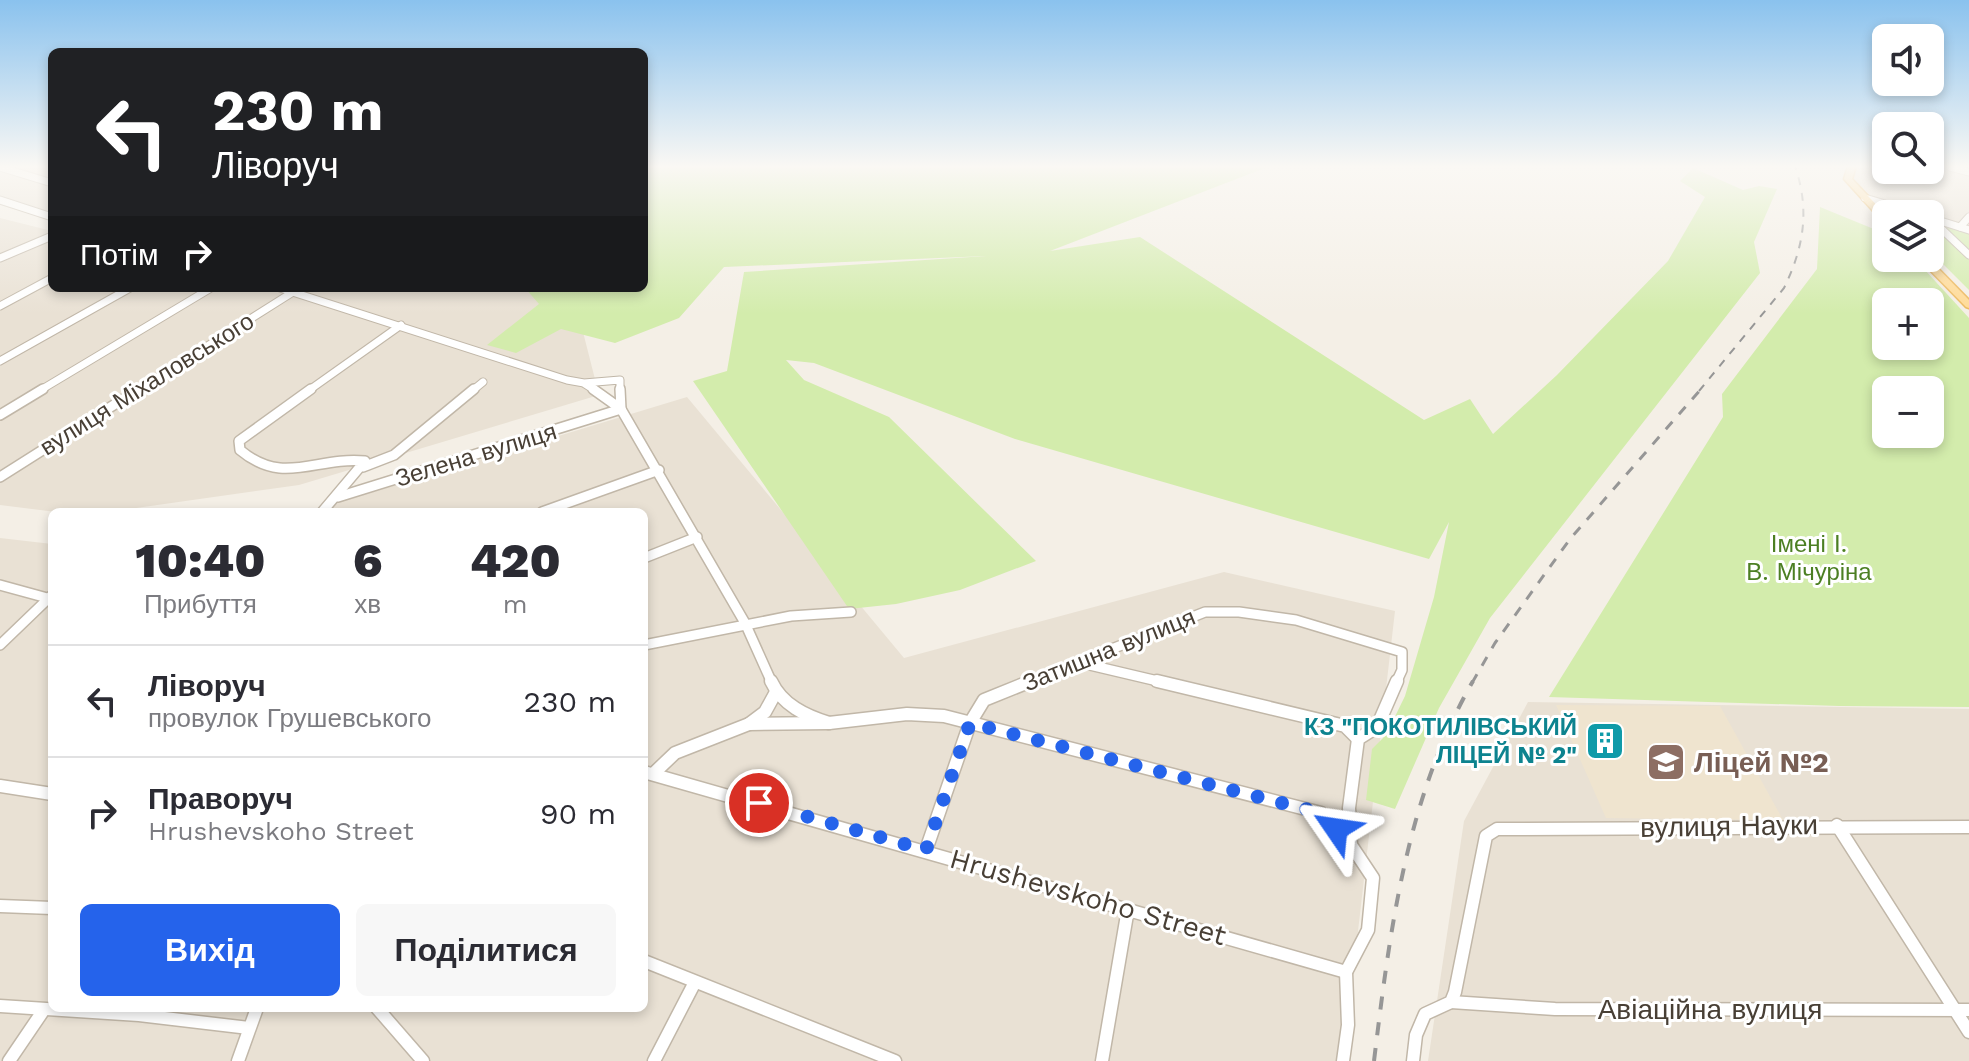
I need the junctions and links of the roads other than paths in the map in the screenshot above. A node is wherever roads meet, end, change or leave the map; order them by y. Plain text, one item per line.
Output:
1 (1969, 217) edge
2 (1944, 222) edge
3 (1960, 227) junction
4 (1969, 230) edge
5 (1944, 231) edge
6 (48, 238) edge
7 (1969, 255) edge
8 (0, 258) edge
9 (1937, 272) edge
10 (48, 280) edge
11 (123, 292) edge
12 (204, 292) edge
13 (293, 292) joint
14 (1969, 305) edge
15 (0, 306) edge
16 (401, 325) junction
17 (0, 361) edge
18 (483, 382) dead end
19 (584, 383) junction
20 (621, 409) junction
21 (0, 415) edge
22 (363, 465) junction
23 (659, 470) junction
24 (0, 477) edge
25 (331, 499) junction
26 (325, 508) edge
27 (553, 508) edge
28 (697, 537) junction
29 (648, 556) edge
30 (0, 585) edge
31 (48, 597) edge
32 (48, 601) edge
33 (851, 612) dead end
34 (745, 623) junction
35 (648, 644) edge
36 (0, 645) edge
37 (1077, 662) junction
38 (776, 692) junction
39 (829, 723) junction
40 (970, 723) junction
41 (749, 724) junction
42 (1358, 739) junction
43 (648, 773) edge
44 (0, 786) edge
45 (48, 793) edge
46 (1837, 825) junction
47 (1969, 827) edge
48 (1351, 845) junction
49 (926, 850) junction
50 (0, 906) edge
51 (48, 908) edge
52 (1128, 909) junction
53 (648, 963) edge
54 (1346, 972) junction
55 (695, 982) junction
56 (1451, 1002) junction
57 (0, 1006) edge
58 (1962, 1010) edge
59 (43, 1011) junction
60 (48, 1011) edge
61 (67, 1012) edge
62 (255, 1012) edge
63 (380, 1012) edge
64 (249, 1028) junction
65 (1969, 1032) edge
66 (9, 1061) edge
67 (238, 1061) edge
68 (423, 1061) edge
69 (654, 1061) edge
70 (895, 1061) edge
71 (1102, 1061) edge
72 (1343, 1061) edge
73 (1413, 1061) edge

1 - 3 street
2 - 3 street
3 - 4 street
5 - 7 street
6 - 8 street
9 - 14 main road
10 - 15 street
11 - 17 street
12 - 21 street
13 - 16 street
13 - 24 street, вулиця Міхаловського
16 - 19 street
16 - 22 street
18 - 22 street
19 - 20 street
19 - 20 street
20 - 23 street
20 - 25 street, Зелена вулиця
22 - 25 street
23 - 27 street
23 - 28 street
25 - 26 street
28 - 29 street
28 - 34 street
30 - 31 street
32 - 36 street
33 - 34 street
34 - 35 street
34 - 38 street
37 - 40 street, Затишна вулиця
37 - 42 street
37 - 42 street, Затишна вулиця
38 - 39 street
38 - 41 street
39 - 40 street
39 - 41 street
40 - 48 street
40 - 49 street
41 - 43 street
42 - 48 street
43 - 49 street, Hrushevskoho Street
44 - 45 street
46 - 47 street, вулиця Науки
46 - 56 street, вулиця Науки
46 - 58 street
48 - 54 street
49 - 52 street, Hrushevskoho Street
50 - 51 street
52 - 54 street, Hrushevskoho Street
52 - 71 street
53 - 55 street
54 - 72 street
55 - 69 street
55 - 70 street
56 - 58 street, Авіаційна вулиця
56 - 73 street
57 - 59 street
58 - 65 street
59 - 60 street
59 - 66 street
61 - 64 street
62 - 64 street
63 - 68 street
64 - 67 street

